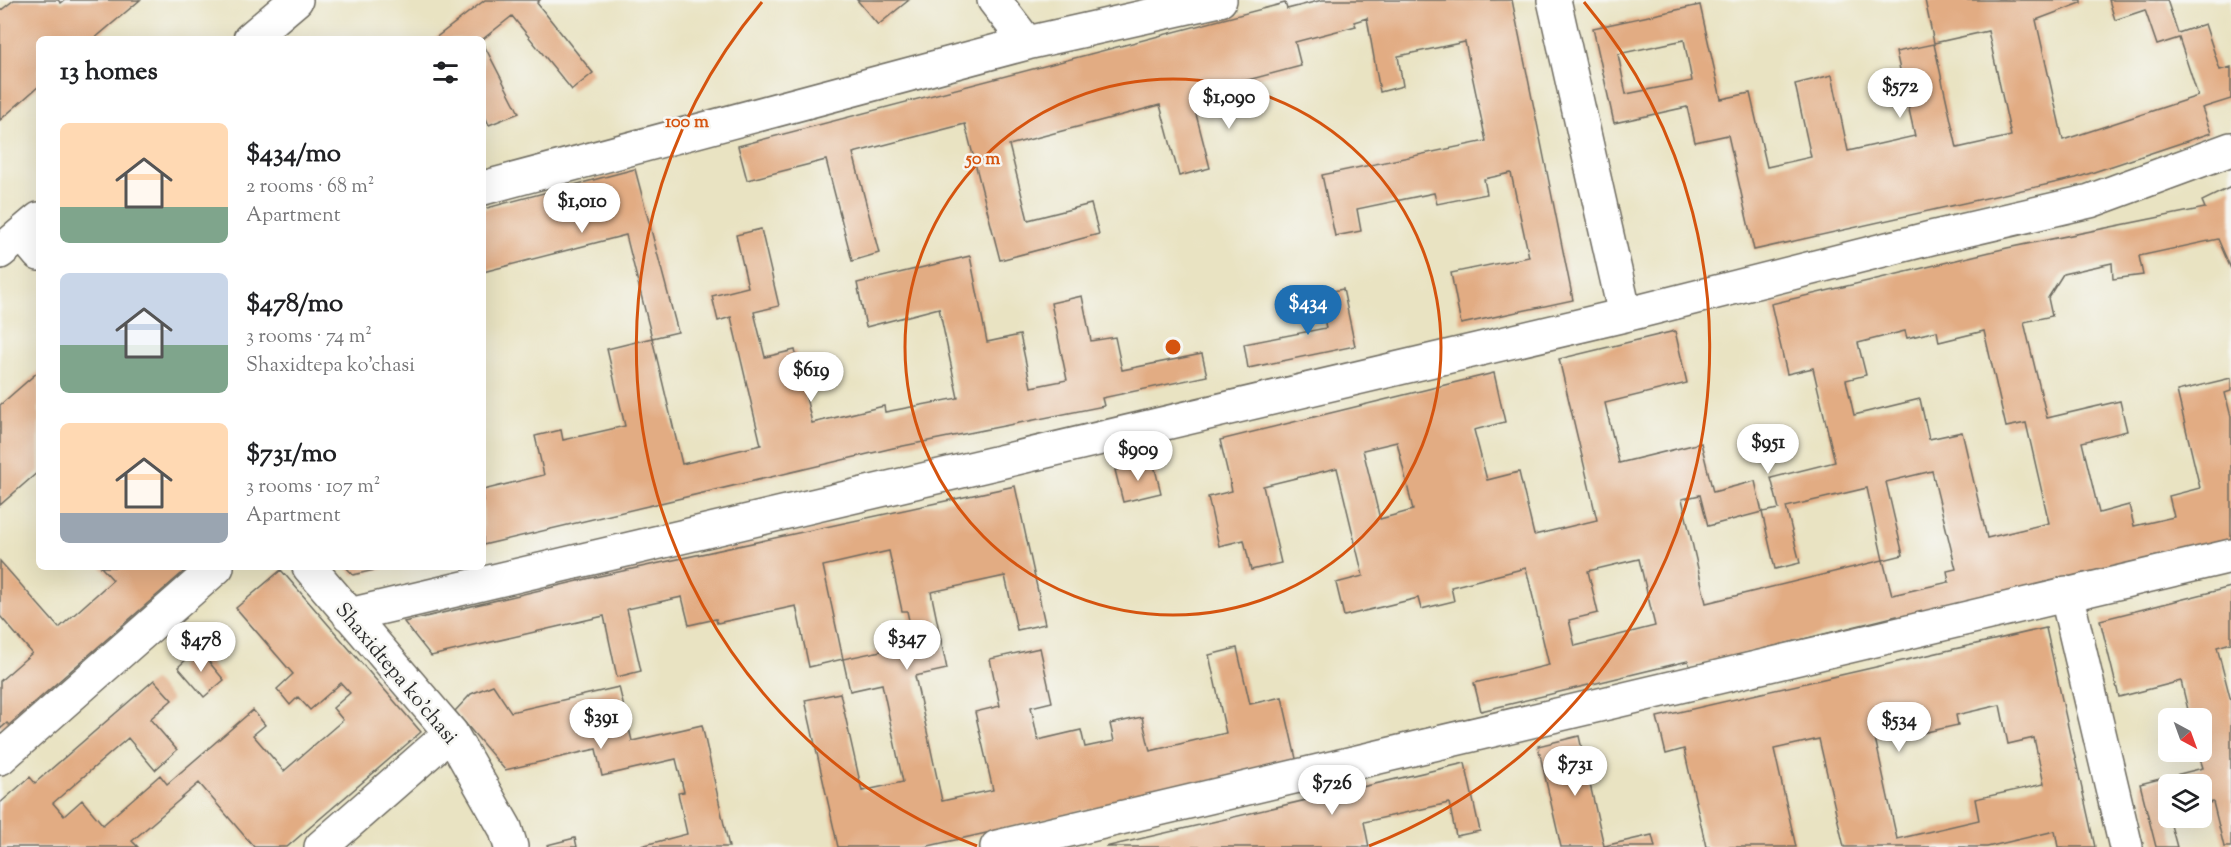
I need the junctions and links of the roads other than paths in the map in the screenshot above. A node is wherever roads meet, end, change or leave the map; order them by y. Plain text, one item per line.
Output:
1 (296, 0) edge
2 (994, 0) edge
3 (1220, 0) edge
4 (1554, 0) edge
5 (254, 36) edge
6 (1028, 43) junction
7 (2231, 149) edge
8 (486, 187) edge
9 (1625, 315) junction
10 (2231, 556) edge
11 (214, 570) edge
12 (312, 570) edge
13 (2066, 593) junction
14 (349, 615) junction
15 (451, 734) junction
16 (0, 758) edge
17 (321, 847) edge
18 (511, 847) edge
19 (997, 847) edge
20 (2126, 847) edge

1 - 5 street
2 - 6 street
3 - 6 street
4 - 9 street
6 - 8 street
7 - 9 street
9 - 14 street
10 - 13 street
11 - 16 street
12 - 14 street, Shaxidtepa ko'chasi
13 - 19 street
13 - 20 street
14 - 15 street, Shaxidtepa ko'chasi
15 - 17 street
15 - 18 street, Shaxidtepa ko'chasi

